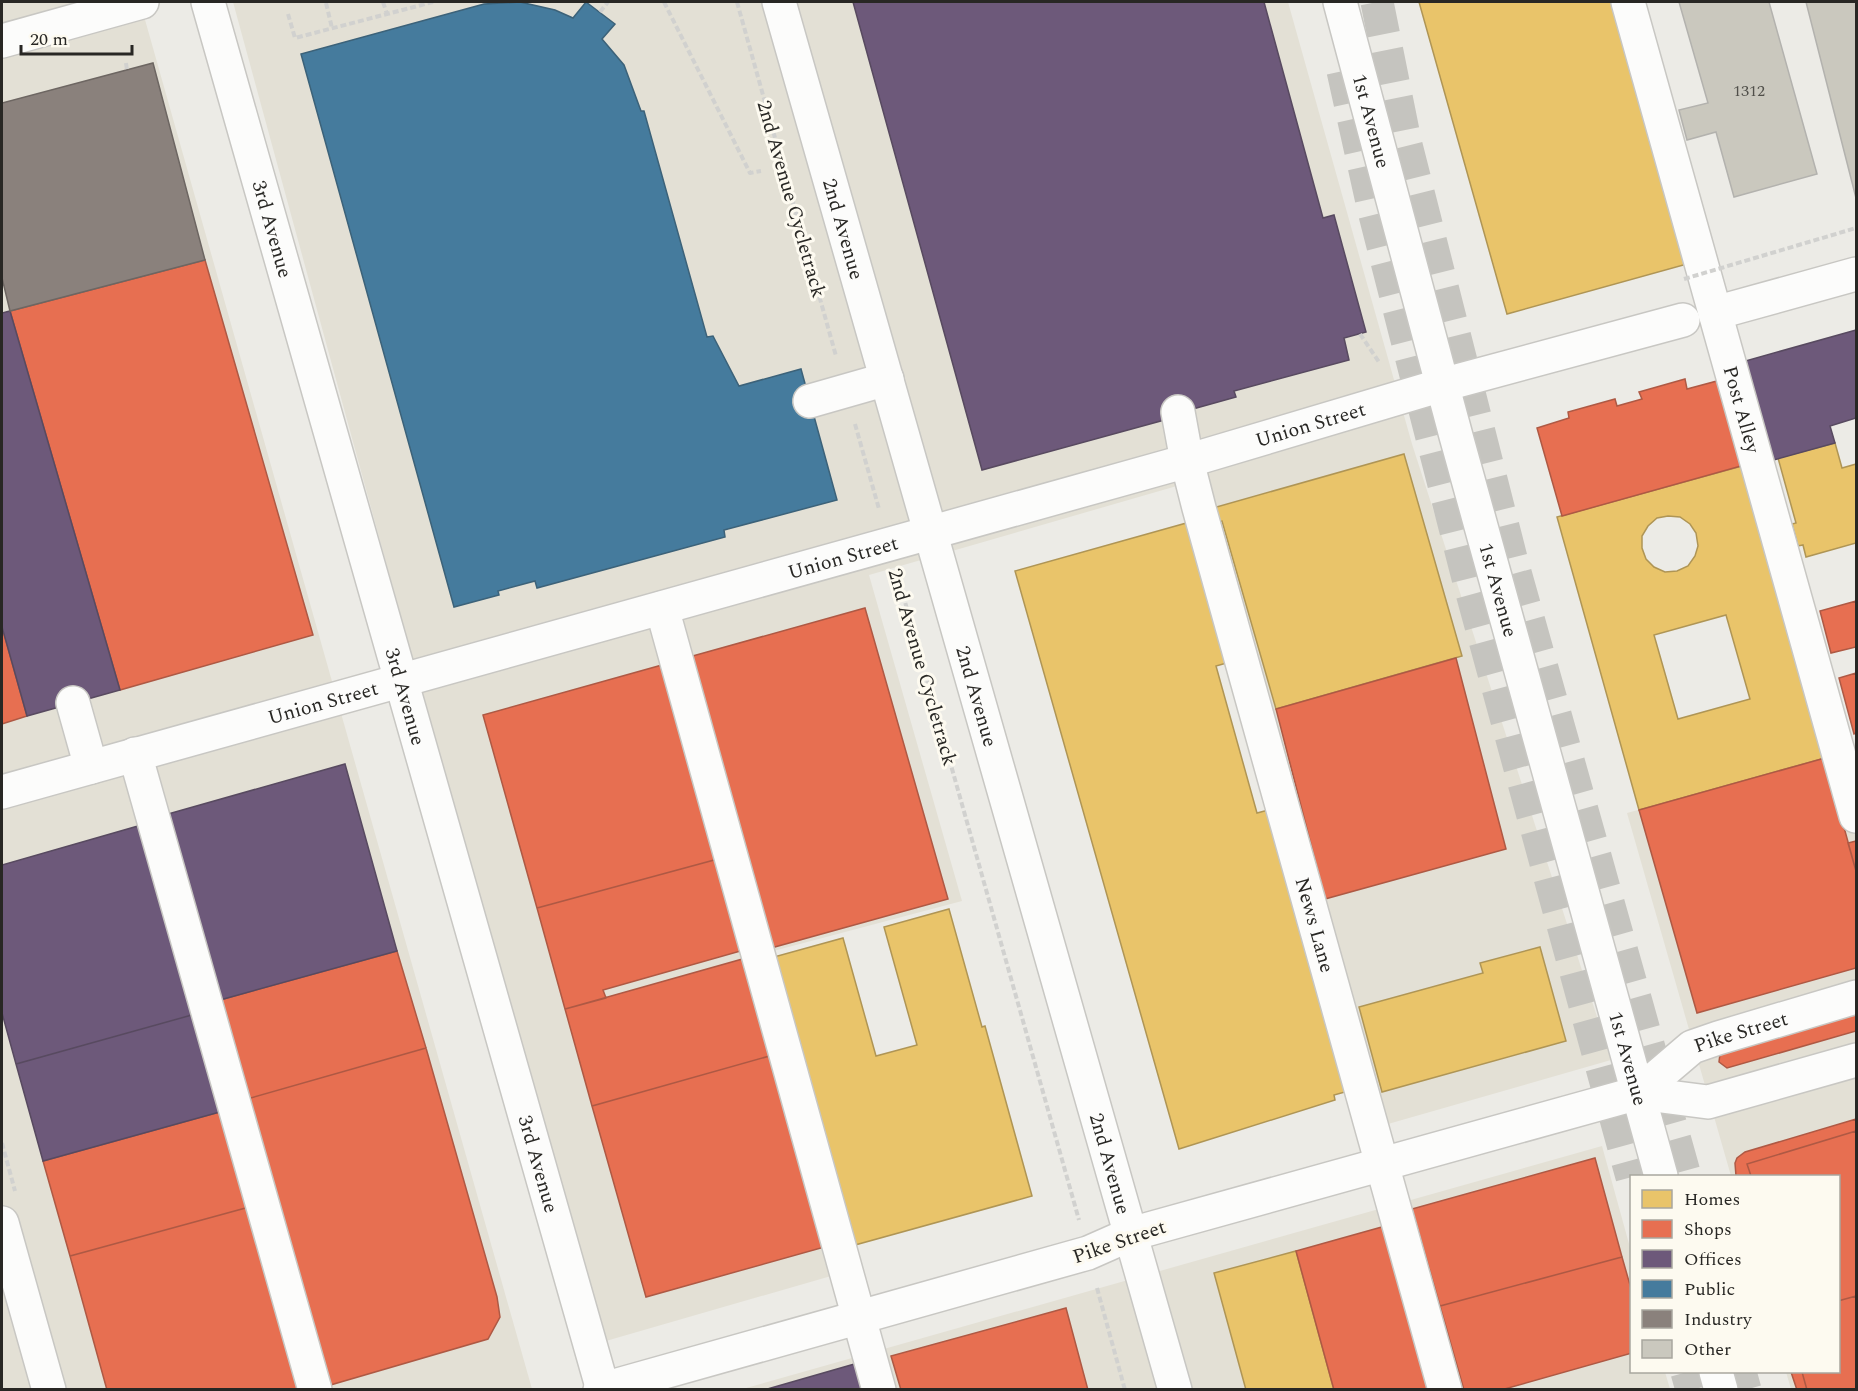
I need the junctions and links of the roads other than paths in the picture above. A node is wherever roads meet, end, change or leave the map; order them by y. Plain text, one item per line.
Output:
1 (142, 2) edge
2 (208, 2) edge
3 (779, 2) edge
4 (1340, 2) edge
5 (1628, 2) edge
6 (2, 40) edge
7 (1857, 274) edge
8 (1715, 313) junction
9 (1683, 320) dead end
10 (887, 379) junction
11 (1442, 385) junction
12 (810, 401) dead end
13 (1178, 412) dead end
14 (1187, 461) junction
15 (931, 532) junction
16 (662, 608) junction
17 (401, 681) junction
18 (74, 703) dead end
19 (135, 754) junction
20 (91, 767) junction
21 (2, 792) edge
22 (1857, 816) edge
23 (1857, 997) edge
24 (1857, 1060) edge
25 (1638, 1093) junction
26 (1382, 1164) junction
27 (1661, 1175) edge
28 (2, 1223) edge
29 (1131, 1234) junction
30 (858, 1317) junction
31 (1717, 1373) edge
32 (49, 1389) edge
33 (315, 1389) edge
34 (602, 1389) edge
35 (879, 1389) edge
36 (1175, 1389) edge
37 (1445, 1389) edge
38 (1721, 1389) edge

1 - 6 main road
2 - 17 main road, 3rd Avenue
3 - 10 main road, 2nd Avenue
4 - 11 main road, 1st Avenue
5 - 8 main road, Post Alley
7 - 8 main road
8 - 22 main road, Post Alley
9 - 11 main road, Union Street
10 - 12 main road
10 - 15 main road, 2nd Avenue
11 - 14 main road, Union Street
11 - 25 main road, 1st Avenue
13 - 14 main road, News Lane
14 - 15 main road, Union Street
14 - 26 main road, News Lane
15 - 16 main road, Union Street
15 - 29 main road, 2nd Avenue
16 - 17 main road, Union Street
16 - 30 main road
17 - 19 main road, Union Street
17 - 34 main road, 3rd Avenue
18 - 20 main road
19 - 20 main road, Union Street
19 - 33 main road
20 - 21 main road, Union Street
23 - 25 main road, Pike Street
24 - 25 main road, Pike Street
25 - 26 main road, Pike Street
25 - 27 main road, 1st Avenue
26 - 29 main road, Pike Street
26 - 37 main road, News Lane
28 - 32 main road
29 - 30 main road, Pike Street
29 - 36 main road, 2nd Avenue
30 - 34 main road, Pike Street
30 - 35 main road
31 - 38 main road

